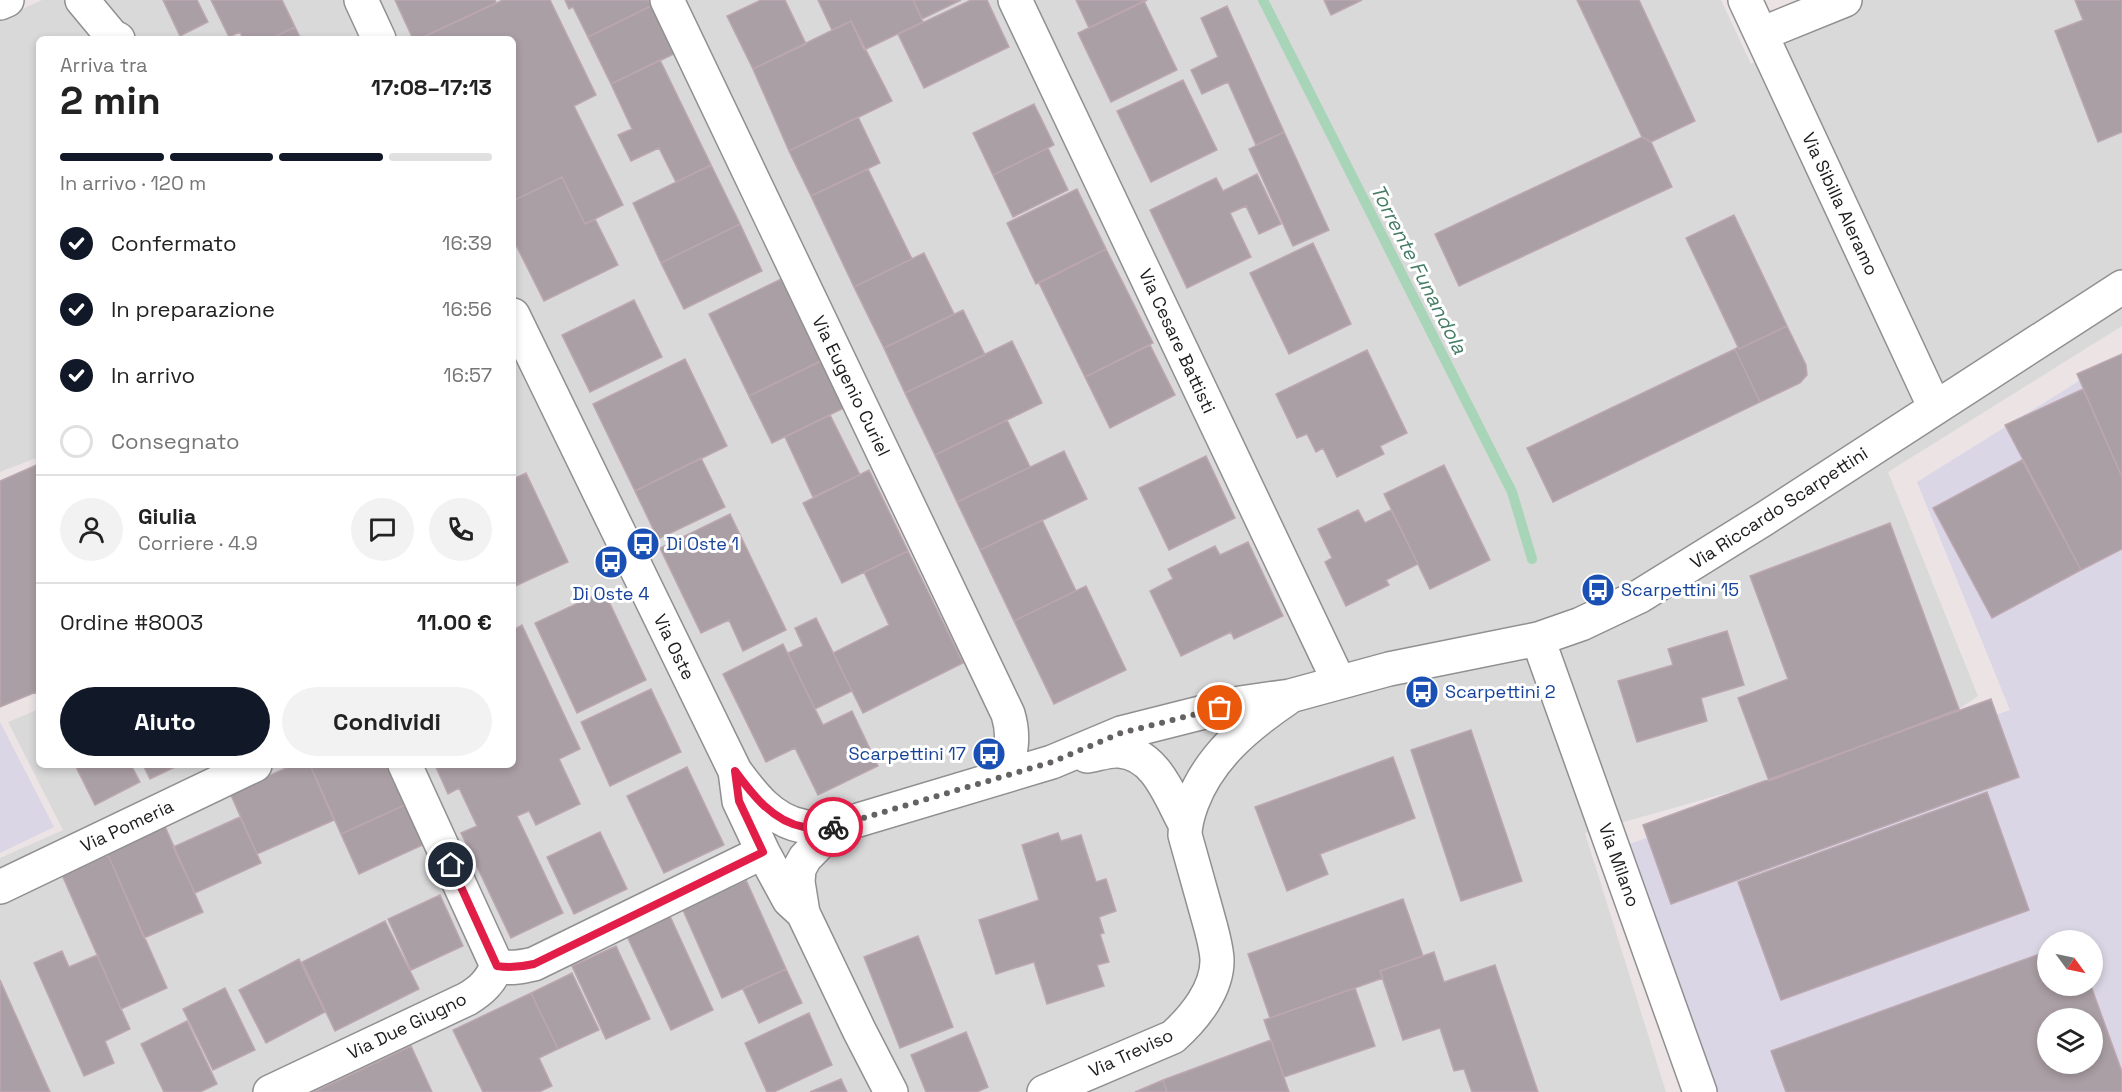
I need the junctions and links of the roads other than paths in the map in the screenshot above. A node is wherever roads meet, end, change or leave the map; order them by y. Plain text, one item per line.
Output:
1 (7, 0) edge
2 (82, 0) edge
3 (361, 0) edge
4 (667, 0) edge
5 (1015, 0) edge
6 (1745, 0) edge
7 (1845, 0) edge
8 (0, 3) edge
9 (1761, 34) junction
10 (112, 36) edge
11 (378, 36) edge
12 (2122, 287) edge
13 (516, 321) edge
14 (1935, 408) junction
15 (1538, 639) junction
16 (1339, 682) junction
17 (1290, 696) junction
18 (1052, 762) junction
19 (249, 768) edge
20 (406, 768) edge
21 (735, 771) junction
22 (1004, 776) junction
23 (1185, 824) junction
24 (835, 827) junction
25 (763, 852) junction
26 (0, 887) edge
27 (802, 913) junction
28 (497, 966) junction
29 (890, 1091) edge
30 (270, 1092) edge
31 (1044, 1092) edge
32 (1700, 1092) edge

1 - 8 street
2 - 10 street
3 - 11 street
4 - 22 street, Via Eugenio Curiel
5 - 16 street, Via Cesare Battisti
6 - 9 street, Via Sibilla Aleramo
7 - 9 street
9 - 14 street, Via Sibilla Aleramo
12 - 14 street, Via Riccardo Scarpettini
13 - 21 street, Via Oste
14 - 15 street, Via Riccardo Scarpettini
15 - 16 street, Via Riccardo Scarpettini
15 - 32 street, Via Milano
16 - 17 street, Via Riccardo Scarpettini
17 - 18 street, Via Riccardo Scarpettini
17 - 23 street
18 - 22 street, Via Riccardo Scarpettini
18 - 23 street, Via Treviso
19 - 26 street, Via Pomeria
20 - 28 street
21 - 24 street, Via Riccardo Scarpettini
21 - 25 street, Via Oste
22 - 24 street, Via Riccardo Scarpettini
23 - 31 street, Via Treviso
24 - 27 street, Via Oste
25 - 27 street, Via Oste
25 - 28 street
27 - 29 street, Via Oste
28 - 30 street, Via Due Giugno

